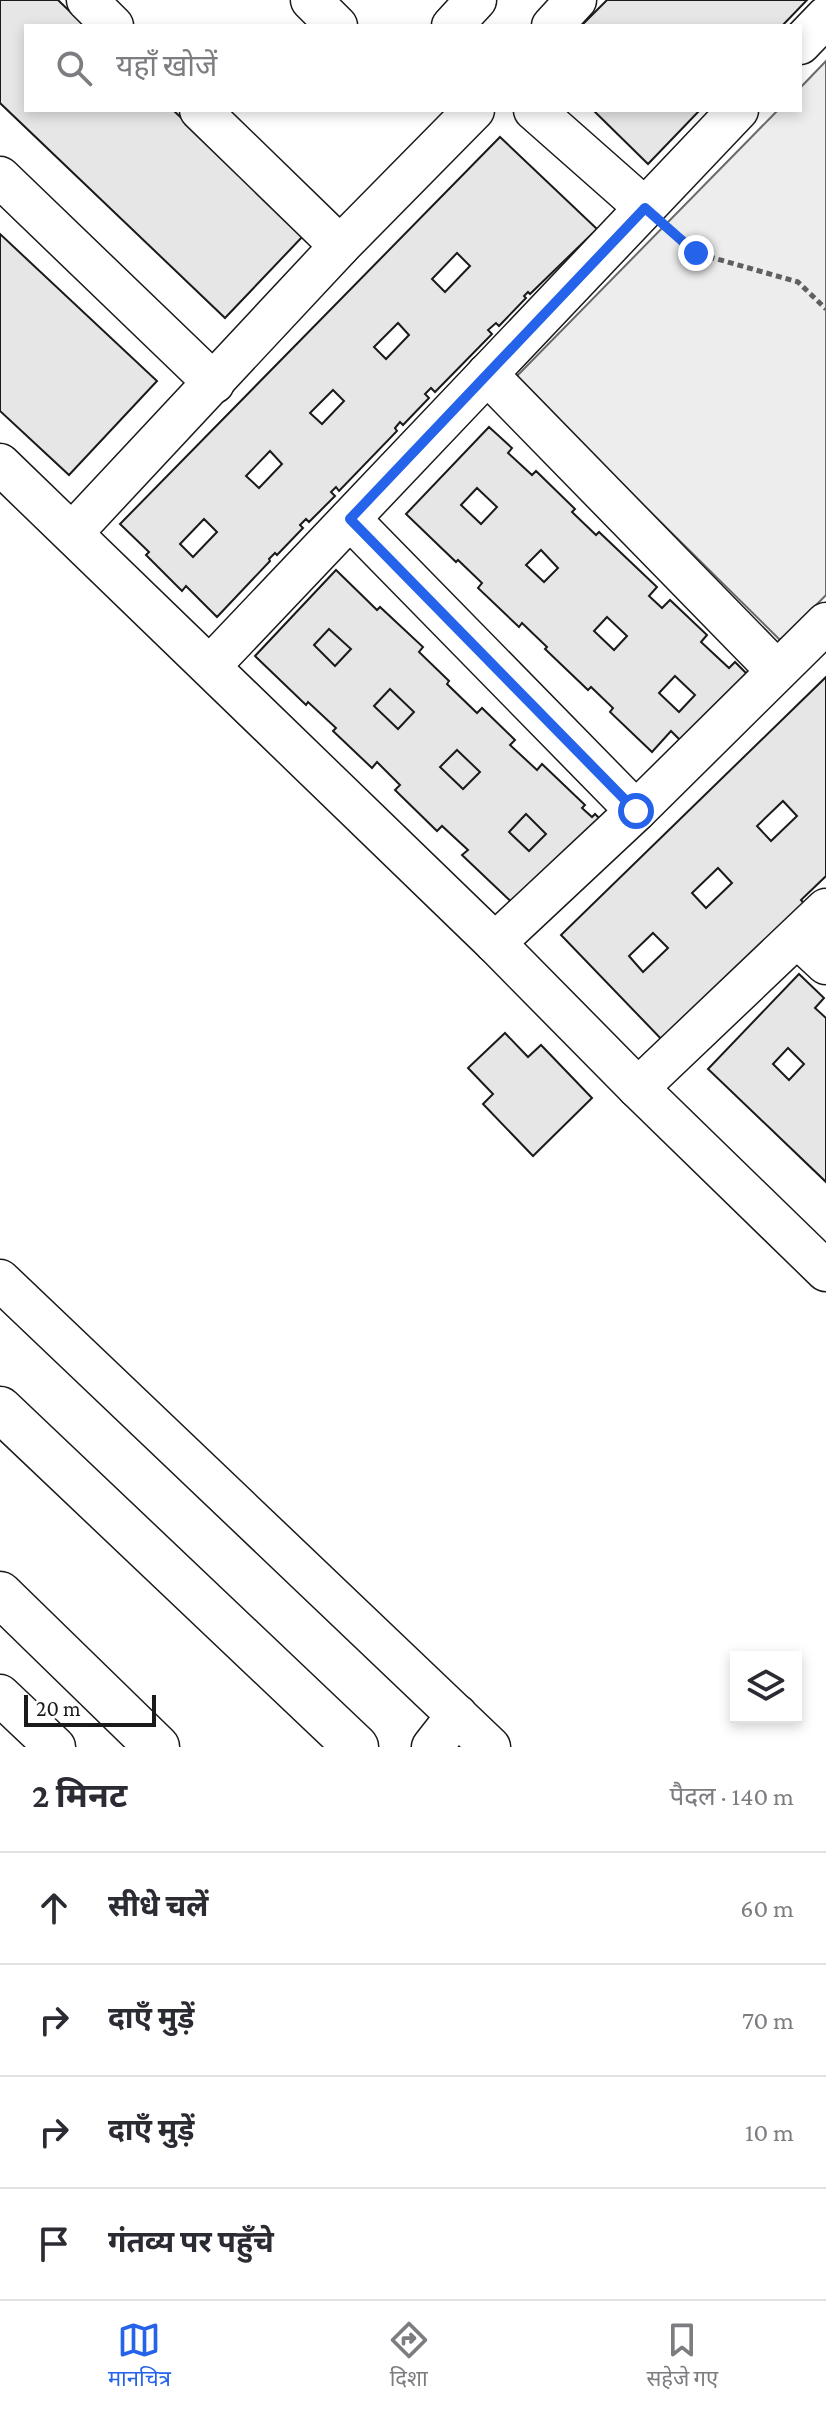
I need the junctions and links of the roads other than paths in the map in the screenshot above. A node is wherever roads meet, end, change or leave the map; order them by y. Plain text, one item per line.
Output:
1 (87, 0) edge
2 (311, 0) edge
3 (476, 0) edge
4 (576, 0) edge
5 (826, 17) edge
6 (111, 24) edge
7 (335, 24) edge
8 (454, 24) edge
9 (554, 24) edge
10 (802, 42) edge
11 (202, 112) edge
12 (472, 112) edge
13 (536, 112) edge
14 (736, 112) edge
15 (0, 177) edge
16 (645, 208) junction
17 (340, 246) junction
18 (487, 374) junction
19 (214, 383) junction
20 (0, 464) edge
21 (350, 519) junction
22 (72, 533) junction
23 (826, 623) edge
24 (211, 665) junction
25 (777, 671) junction
26 (636, 811) junction
27 (826, 909) edge
28 (495, 943) junction
29 (812, 951) edge
30 (638, 1088) junction
31 (826, 1271) edge
32 (0, 1280) edge
33 (0, 1409) edge
34 (0, 1594) edge
35 (0, 1695) edge
36 (457, 1715) junction
37 (55, 1747) edge
38 (157, 1747) edge
39 (356, 1747) edge
40 (432, 1747) edge
41 (490, 1747) edge

1 - 6 street
2 - 7 street
3 - 8 street
4 - 9 street
5 - 10 street
11 - 17 street
12 - 17 street
13 - 16 street
14 - 16 street
15 - 19 street
16 - 18 street
17 - 19 street
18 - 21 street
18 - 25 street
19 - 22 street
20 - 22 street
21 - 24 street
21 - 26 street
22 - 24 street
23 - 25 street
24 - 28 street
25 - 26 street
26 - 28 street
27 - 29 street
28 - 30 street
29 - 30 street
30 - 31 street
32 - 36 street
33 - 39 street
34 - 38 street
35 - 37 street
36 - 40 street
36 - 41 street

